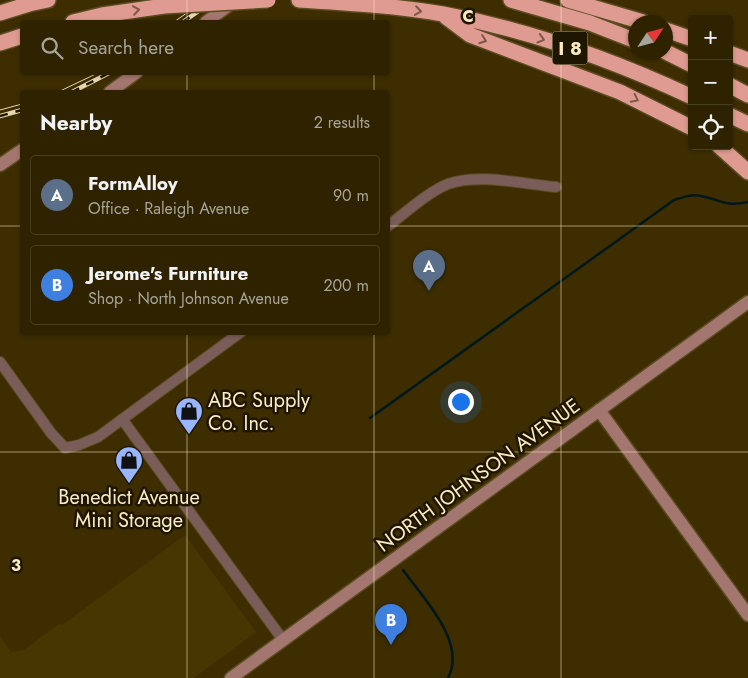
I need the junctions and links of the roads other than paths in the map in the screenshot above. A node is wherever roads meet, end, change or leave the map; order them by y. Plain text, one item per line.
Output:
1 (48, 0) edge
2 (237, 0) edge
3 (268, 0) edge
4 (299, 0) edge
5 (511, 0) edge
6 (568, 0) edge
7 (0, 13) edge
8 (443, 14) junction
9 (628, 18) edge
10 (81, 20) edge
11 (209, 20) edge
12 (673, 32) edge
13 (20, 37) edge
14 (628, 38) edge
15 (688, 38) edge
16 (0, 43) edge
17 (733, 54) edge
18 (673, 56) edge
19 (748, 60) edge
20 (688, 63) edge
21 (133, 75) edge
22 (733, 87) edge
23 (113, 90) edge
24 (688, 95) edge
25 (748, 95) edge
26 (733, 117) edge
27 (748, 124) edge
28 (688, 126) edge
29 (723, 150) edge
30 (20, 151) edge
31 (0, 165) edge
32 (748, 172) edge
33 (556, 187) dead end
34 (390, 225) edge
35 (748, 302) edge
36 (237, 335) edge
37 (0, 362) edge
38 (599, 410) junction
39 (122, 419) junction
40 (748, 615) edge
41 (283, 640) junction
42 (231, 678) edge

1 - 7 highway
2 - 11 main road
10 -> 3 highway, bridge
4 -> 8 highway, I 8
5 - 14 highway, I 8
6 - 9 highway
8 -> 24 highway, I 8
8 -> 28 highway
12 - 15 highway
13 - 16 highway
17 - 19 highway
18 - 20 highway
21 - 23 main road
22 - 25 highway
26 - 27 highway
29 - 32 highway
30 - 31 main road
33 - 34 street
35 - 38 main road, NORTH JOHNSON AVENUE
36 - 39 street
37 - 39 street
38 - 40 main road
38 - 41 main road, NORTH JOHNSON AVENUE
39 - 41 street
41 - 42 main road, NORTH JOHNSON AVENUE

